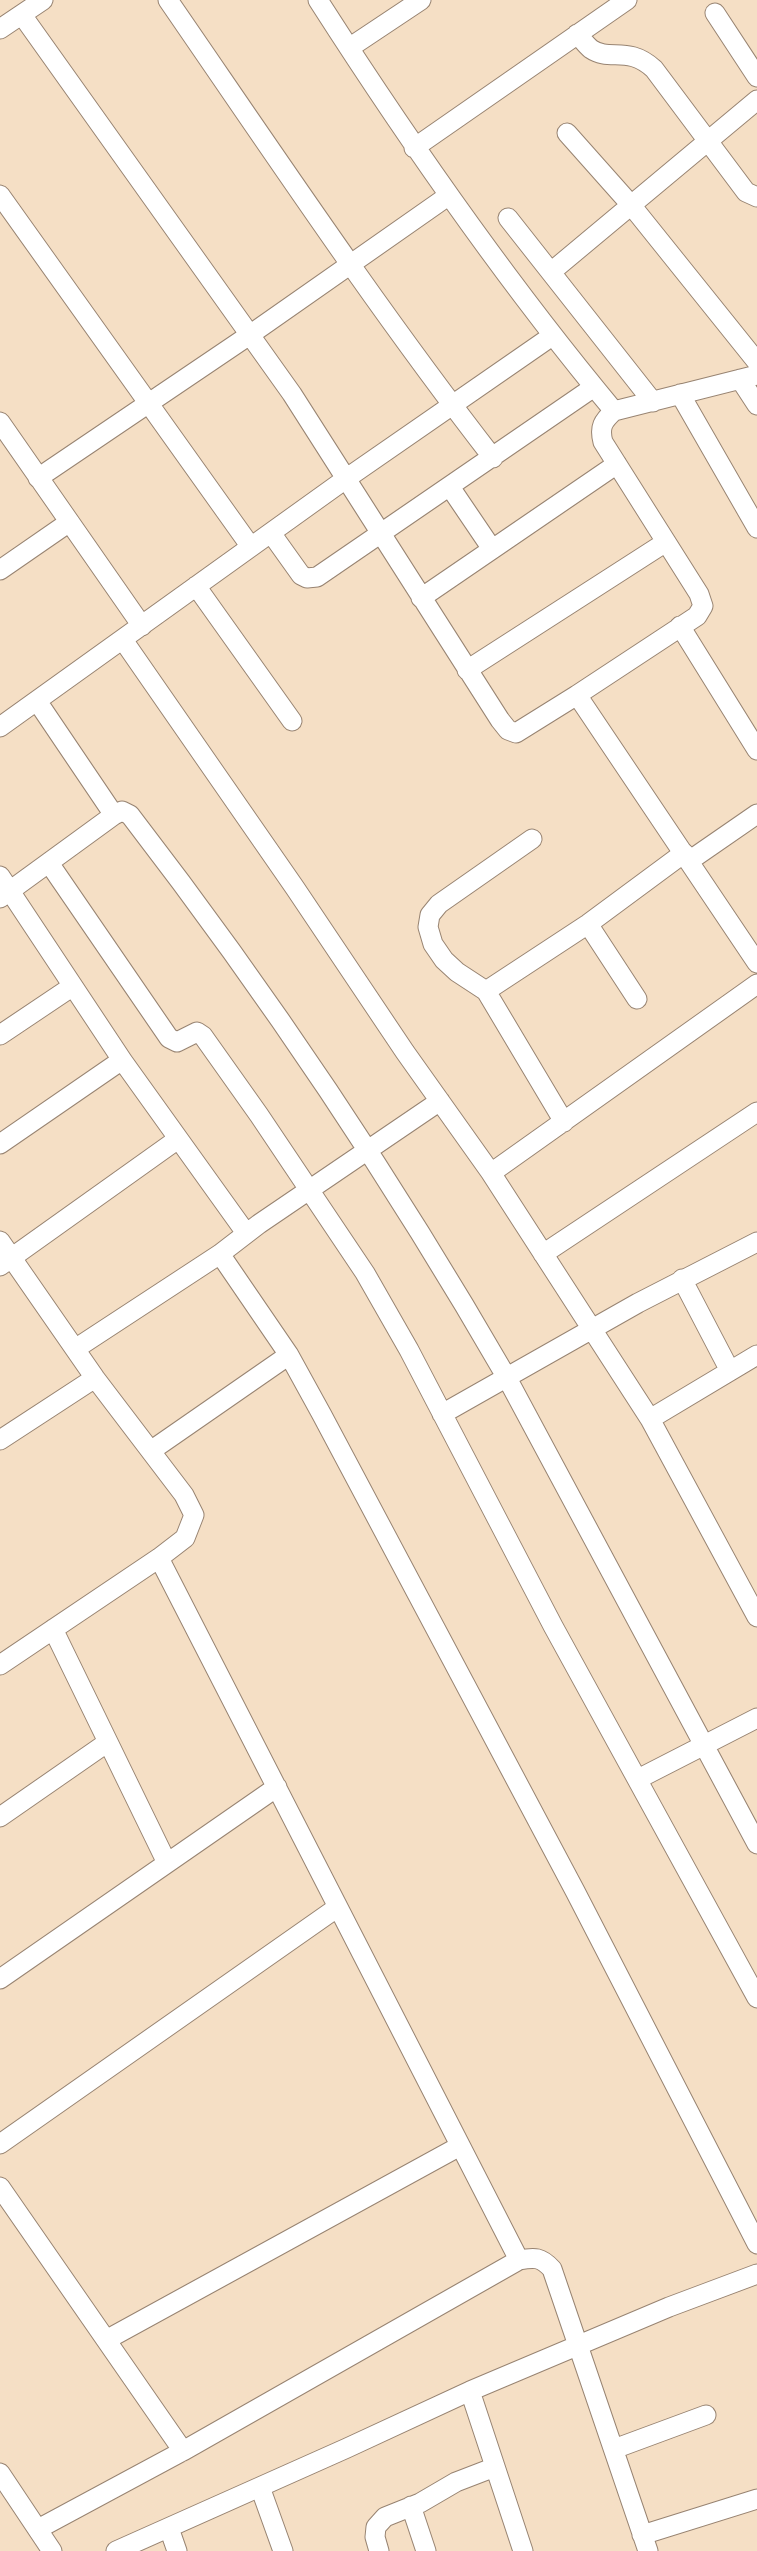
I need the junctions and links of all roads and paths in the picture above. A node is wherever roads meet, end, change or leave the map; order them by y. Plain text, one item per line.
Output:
1 (43, 0) edge
2 (168, 0) edge
3 (318, 0) edge
4 (421, 0) edge
5 (627, 0) edge
6 (715, 13) dead end
7 (22, 15) junction
8 (0, 30) edge
9 (578, 34) junction
10 (349, 48) junction
11 (757, 77) edge
12 (757, 100) edge
13 (567, 133) dead end
14 (708, 141) junction
15 (414, 148) junction
16 (0, 195) edge
17 (448, 196) junction
18 (757, 197) edge
19 (631, 205) junction
20 (508, 218) dead end
21 (350, 263) junction
22 (551, 272) junction
23 (251, 334) junction
24 (552, 336) junction
25 (757, 362) edge
26 (749, 377) edge
27 (594, 387) junction
28 (680, 394) junction
29 (653, 402) junction
30 (148, 404) junction
31 (757, 405) edge
32 (452, 406) junction
33 (614, 410) junction
34 (1, 426) edge
35 (493, 458) junction
36 (617, 464) junction
37 (38, 478) junction
38 (347, 478) junction
39 (450, 488) junction
40 (68, 523) junction
41 (757, 528) edge
42 (271, 533) junction
43 (380, 535) junction
44 (666, 542) junction
45 (250, 547) junction
46 (492, 549) junction
47 (0, 570) edge
48 (196, 586) junction
49 (421, 598) junction
50 (142, 626) junction
51 (680, 626) junction
52 (123, 640) junction
53 (467, 670) junction
54 (578, 695) junction
55 (36, 701) junction
56 (292, 721) dead end
57 (0, 727) edge
58 (757, 750) edge
59 (757, 814) edge
60 (114, 815) junction
61 (532, 839) dead end
62 (686, 857) junction
63 (48, 863) junction
64 (3, 888) edge
65 (588, 924) junction
66 (757, 963) edge
67 (757, 984) edge
68 (73, 986) junction
69 (486, 991) junction
70 (637, 999) dead end
71 (0, 1035) edge
72 (122, 1060) junction
73 (440, 1101) junction
74 (757, 1112) edge
75 (564, 1122) junction
76 (178, 1140) junction
77 (0, 1144) edge
78 (367, 1149) junction
79 (491, 1173) junction
80 (310, 1190) junction
81 (246, 1233) junction
82 (0, 1241) edge
83 (757, 1242) edge
84 (220, 1254) junction
85 (543, 1254) junction
86 (6, 1262) edge
87 (682, 1279) junction
88 (591, 1331) junction
89 (75, 1349) junction
90 (757, 1355) edge
91 (289, 1356) junction
92 (730, 1371) junction
93 (95, 1378) junction
94 (507, 1378) junction
95 (442, 1414) junction
96 (650, 1419) junction
97 (0, 1440) edge
98 (152, 1450) junction
99 (159, 1558) junction
100 (757, 1617) edge
101 (53, 1629) junction
102 (0, 1665) edge
103 (757, 1718) edge
104 (108, 1742) junction
105 (704, 1744) junction
106 (638, 1779) junction
107 (276, 1787) junction
108 (0, 1817) edge
109 (757, 1844) edge
110 (166, 1863) junction
111 (338, 1908) junction
112 (0, 1978) edge
113 (757, 1998) edge
114 (0, 2144) edge
115 (460, 2146) junction
116 (0, 2187) edge
117 (757, 2244) edge
118 (519, 2260) junction
119 (757, 2274) edge
120 (106, 2340) junction
121 (580, 2346) junction
122 (470, 2391) junction
123 (706, 2415) dead end
124 (614, 2449) junction
125 (183, 2451) junction
126 (495, 2467) junction
127 (0, 2472) edge
128 (260, 2487) junction
129 (757, 2499) edge
130 (411, 2506) junction
131 (169, 2528) junction
132 (38, 2529) junction
133 (645, 2543) edge
134 (121, 2550) edge
135 (52, 2551) edge
136 (177, 2551) edge
137 (283, 2551) edge
138 (379, 2551) edge
139 (426, 2551) edge
140 (523, 2551) edge

1 - 7 street
2 - 21 street
3 - 10 street
4 - 10 street
5 - 9 street
6 - 11 street
7 - 8 street
7 - 23 street
9 - 14 street
9 - 15 street
10 - 15 street
12 - 14 street
13 - 19 street
14 - 18 street
14 - 19 street
15 - 17 street
16 - 30 street
17 - 21 street
17 - 24 street
19 - 22 street
19 - 25 street
20 - 22 street
21 - 23 street
21 - 32 street
22 - 29 street
23 - 30 street
23 - 38 street
24 - 27 street
24 - 32 street
26 - 28 street
26 - 31 street
27 - 33 street
27 - 35 street
28 - 29 street
28 - 41 street
29 - 33 street
30 - 37 street
30 - 45 street
32 - 35 street
32 - 38 street
33 - 36 street
34 - 37 street
35 - 39 street
36 - 44 street
36 - 46 street
37 - 40 street
38 - 42 street
38 - 43 street
39 - 43 street
39 - 46 street
40 - 47 street
40 - 50 street
42 - 43 street
42 - 45 street
43 - 49 street
44 - 51 street
44 - 53 street
45 - 48 street
46 - 49 street
48 - 50 street
48 - 56 street
49 - 53 street
50 - 52 street
51 - 54 street
51 - 58 street
52 - 55 street
52 - 73 street
53 - 54 street
54 - 62 street
55 - 57 street
55 - 60 street
59 - 62 street
60 - 63 street
60 - 78 street
61 - 69 street
62 - 65 street
62 - 66 street
63 - 64 street
63 - 80 street
64 - 68 street
65 - 69 street
65 - 70 street
67 - 75 street
68 - 71 street
68 - 72 street
69 - 75 street
72 - 76 street
72 - 77 street
73 - 78 street
73 - 79 street
74 - 85 street
75 - 79 street
76 - 81 street
76 - 86 street
78 - 80 street
78 - 94 street
79 - 85 street
80 - 81 street
80 - 95 street
81 - 84 street
82 - 86 street
83 - 87 street
84 - 89 street
84 - 91 street
85 - 88 street
86 - 89 street
87 - 88 street
87 - 92 street
88 - 94 street
88 - 96 street
89 - 93 street
90 - 92 street
91 - 98 street
91 - 117 street
92 - 96 street
93 - 97 street
93 - 98 street
94 - 95 street
94 - 105 street
95 - 106 street
96 - 100 street
98 - 99 street
99 - 101 street
99 - 107 street
101 - 102 street
101 - 104 street
103 - 105 street
104 - 108 street
104 - 110 street
105 - 106 street
105 - 109 street
106 - 113 street
107 - 110 street
107 - 111 street
110 - 112 street
111 - 114 street
111 - 115 street
115 - 118 street
115 - 120 street
116 - 120 street
118 - 121 street
118 - 125 street
119 - 121 street
120 - 125 street
121 - 122 street
121 - 124 street
122 - 126 street
122 - 128 street
123 - 124 street
124 - 133 street
125 - 132 street
126 - 130 street
126 - 140 street
127 - 132 street
128 - 131 street
128 - 137 street
129 - 133 street
130 - 138 street
130 - 139 street
131 - 134 street
131 - 136 street
132 - 135 street

